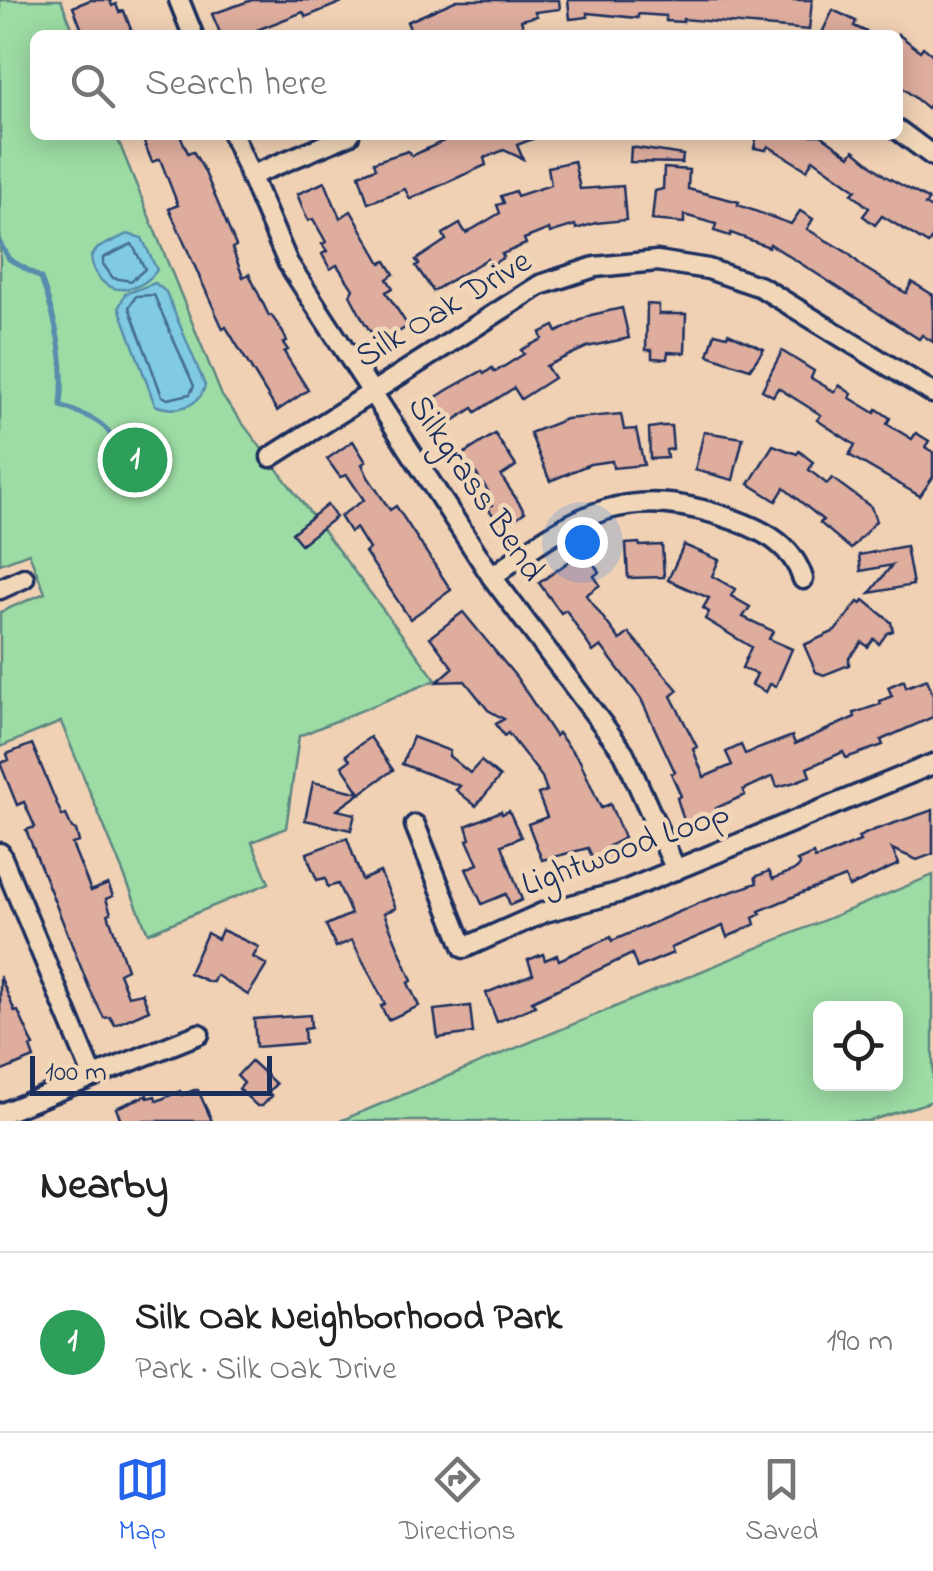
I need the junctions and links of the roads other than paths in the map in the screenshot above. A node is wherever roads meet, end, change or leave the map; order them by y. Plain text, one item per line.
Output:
1 (178, 0) edge
2 (191, 30) edge
3 (903, 134) edge
4 (236, 140) edge
5 (337, 140) edge
6 (933, 156) edge
7 (250, 176) junction
8 (372, 392) junction
9 (933, 393) edge
10 (271, 457) dead end
11 (492, 577) junction
12 (24, 578) dead end
13 (803, 579) dead end
14 (0, 589) edge
15 (933, 764) edge
16 (414, 825) dead end
17 (0, 852) edge
18 (676, 870) junction
19 (199, 1034) dead end
20 (93, 1076) junction
21 (0, 1114) edge

1 - 2 street
3 - 6 street
4 - 7 street, Silkgrass Bend
5 - 7 street
7 - 8 street, Silkgrass Bend
8 - 9 street, Silk Oak Drive
8 - 10 street, Silk Oak Drive
8 - 11 street, Silkgrass Bend
11 - 13 street
11 - 18 street, Silkgrass Bend
12 - 14 street
15 - 18 street, Lightwood Loop
16 - 18 street, Lightwood Loop
17 - 20 street
19 - 20 street
20 - 21 street

